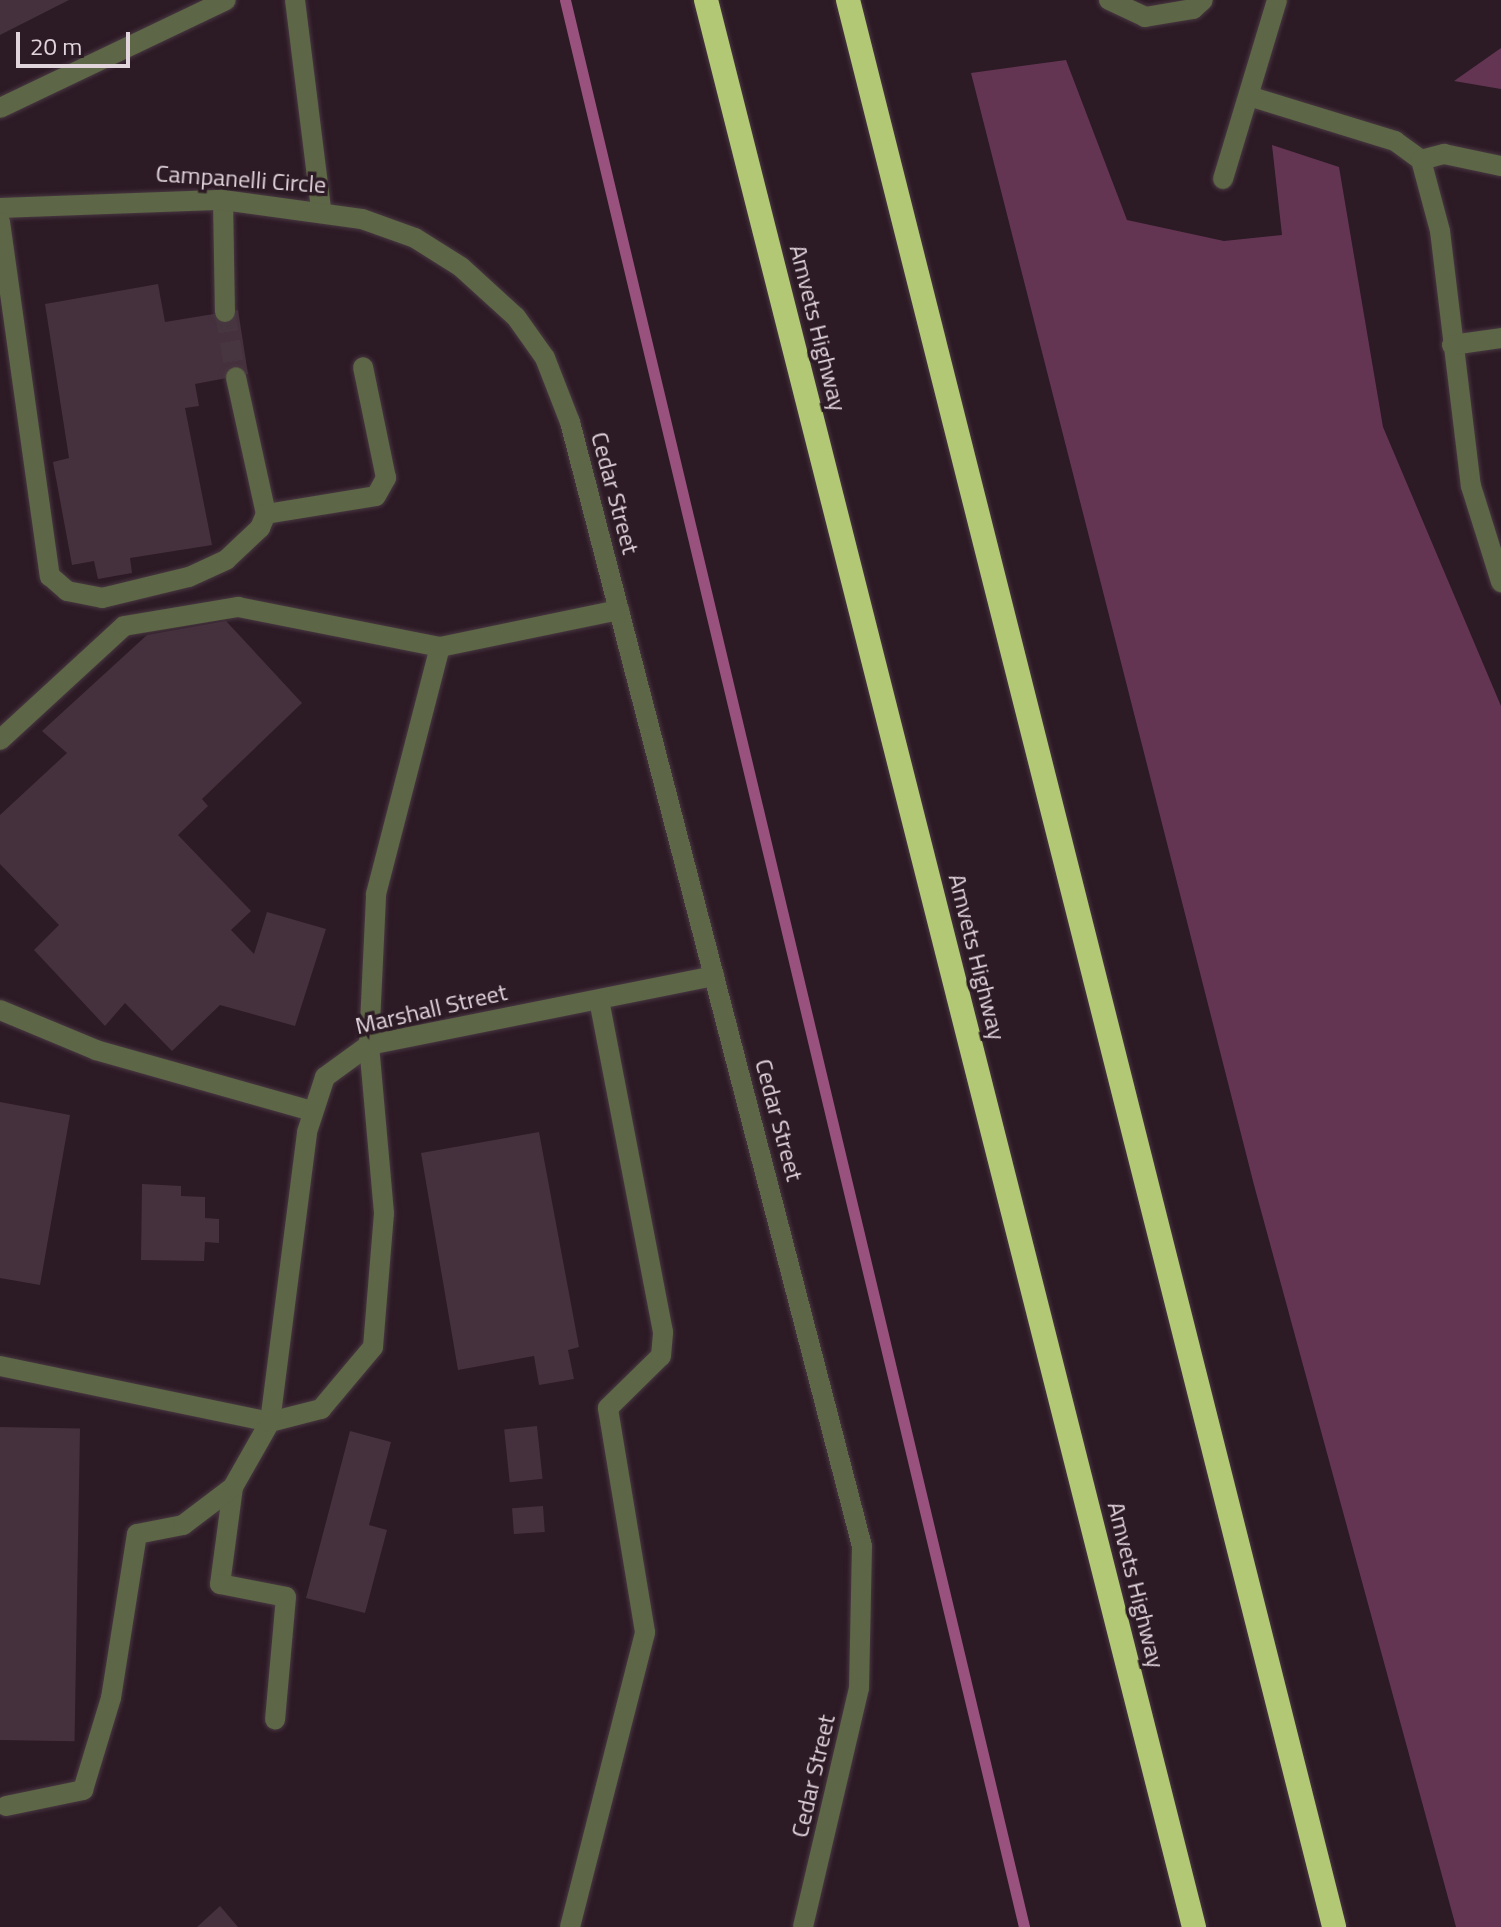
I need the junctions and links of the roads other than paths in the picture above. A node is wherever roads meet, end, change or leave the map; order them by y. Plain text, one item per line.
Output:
1 (226, 0) edge
2 (295, 0) edge
3 (706, 0) edge
4 (848, 0) edge
5 (1109, 0) edge
6 (1203, 0) edge
7 (1277, 0) edge
8 (1252, 97) junction
9 (0, 108) edge
10 (1421, 160) junction
11 (1501, 166) edge
12 (1223, 179) dead end
13 (223, 200) junction
14 (0, 208) edge
15 (321, 209) junction
16 (0, 222) edge
17 (225, 312) tunnel mouth
18 (532, 338) joint
19 (1501, 338) edge
20 (1452, 345) junction
21 (363, 367) dead end
22 (236, 377) tunnel mouth
23 (266, 514) junction
24 (1493, 537) edge
25 (1501, 582) edge
26 (619, 610) junction
27 (440, 647) junction
28 (0, 740) edge
29 (714, 976) junction
30 (599, 1001) junction
31 (0, 1010) edge
32 (369, 1045) junction
33 (311, 1111) junction
34 (0, 1366) edge
35 (270, 1422) junction
36 (233, 1487) junction
37 (275, 1720) dead end
38 (6, 1806) dead end
39 (570, 1927) edge
40 (803, 1927) edge
41 (1194, 1927) edge
42 (1334, 1927) edge

1 - 9 street
2 - 15 street
3 - 41 highway, Amvets Highway
4 - 42 highway
5 - 6 street
7 - 8 street
8 - 10 street
8 - 12 street
10 - 11 street
10 - 20 street
13 - 14 street, Campanelli Circle
13 - 15 street, Campanelli Circle
13 - 17 street
15 - 18 street, Campanelli Circle
16 - 23 street
18 - 26 street, Cedar Street
19 - 20 street
20 - 24 street
21 - 23 street
22 - 23 street
24 - 25 street
26 - 27 street
26 - 29 street, Cedar Street
27 - 28 street
27 - 32 street
29 - 30 street, Marshall Street
29 - 40 street, Cedar Street
30 - 32 street, Marshall Street
30 - 39 street
31 - 33 street
32 - 33 street, Marshall Street
32 - 35 street
33 - 35 street, Marshall Street
34 - 35 street
35 - 36 street
36 - 37 street
36 - 38 street

